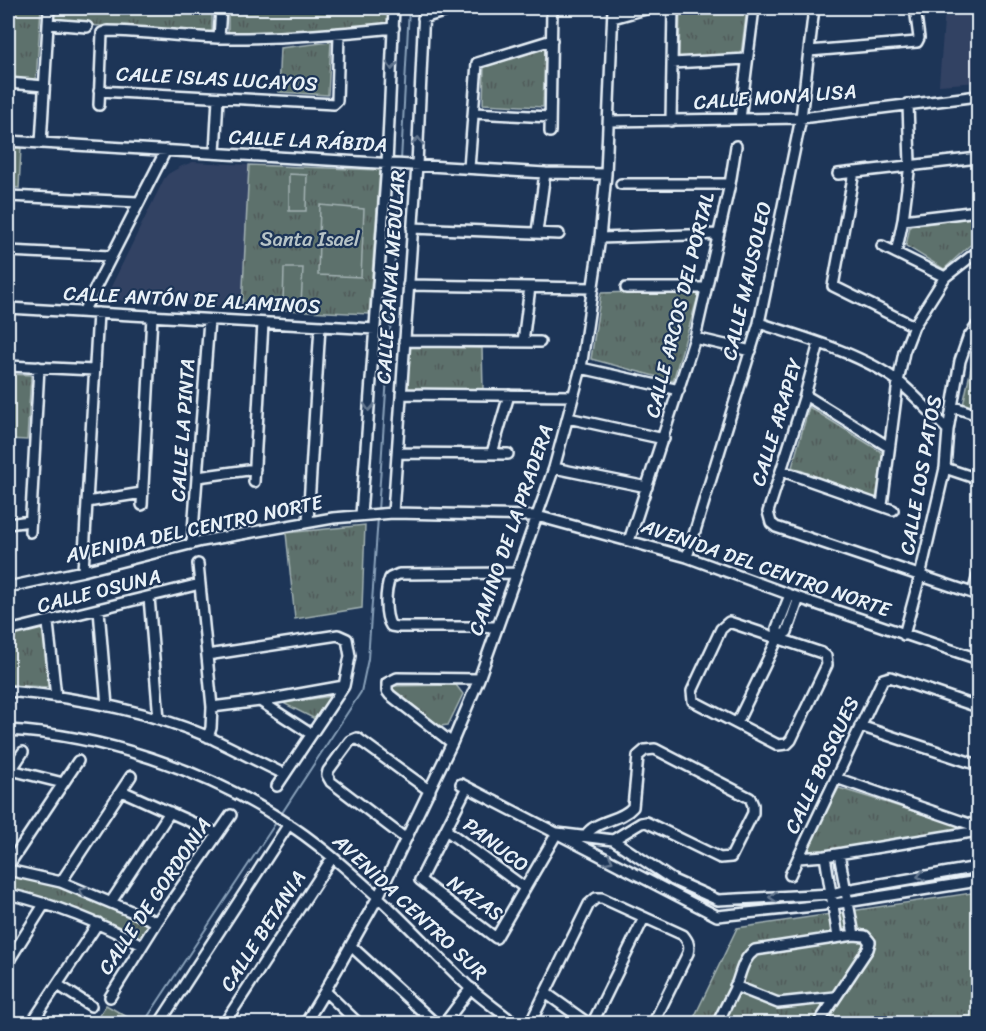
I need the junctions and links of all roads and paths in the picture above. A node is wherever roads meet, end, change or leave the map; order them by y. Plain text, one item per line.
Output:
1 (49, 8) edge
2 (221, 8) edge
3 (394, 8) edge
4 (424, 8) edge
5 (457, 8) edge
6 (552, 8) edge
7 (649, 8) edge
8 (673, 8) edge
9 (754, 8) edge
10 (814, 8) edge
11 (915, 8) edge
12 (613, 13) edge
13 (423, 18) junction
14 (48, 24) junction
15 (87, 27) dead end
16 (394, 28) junction
17 (339, 34) junction
18 (219, 38) junction
19 (552, 40) junction
20 (809, 51) junction
21 (747, 59) junction
22 (672, 63) junction
23 (8, 83) edge
24 (44, 86) junction
25 (99, 91) junction
26 (978, 96) edge
27 (218, 98) junction
28 (908, 104) junction
29 (99, 105) dead end
30 (474, 113) junction
31 (550, 117) junction
32 (801, 118) junction
33 (740, 119) junction
34 (609, 121) junction
35 (670, 121) junction
36 (550, 132) dead end
37 (8, 141) edge
38 (41, 143) junction
39 (736, 146) dead end
40 (166, 150) junction
41 (215, 153) junction
42 (978, 158) edge
43 (391, 164) junction
44 (910, 164) junction
45 (413, 165) junction
46 (469, 168) junction
47 (854, 172) junction
48 (545, 173) junction
49 (606, 174) junction
50 (838, 174) dead end
51 (621, 184) dead end
52 (730, 184) junction
53 (8, 196) edge
54 (138, 202) junction
55 (978, 211) edge
56 (903, 220) junction
57 (412, 228) junction
58 (537, 232) junction
59 (559, 234) dead end
60 (718, 234) junction
61 (600, 238) junction
62 (882, 246) dead end
63 (8, 251) edge
64 (978, 251) edge
65 (896, 253) junction
66 (110, 256) junction
67 (945, 278) junction
68 (408, 285) junction
69 (530, 287) junction
70 (593, 288) junction
71 (626, 288) dead end
72 (706, 288) junction
73 (8, 308) edge
74 (83, 312) junction
75 (98, 313) junction
76 (152, 316) junction
77 (209, 320) junction
78 (264, 323) junction
79 (759, 323) junction
80 (978, 324) edge
81 (320, 326) junction
82 (914, 326) junction
83 (375, 329) junction
84 (694, 338) junction
85 (404, 341) junction
86 (523, 342) junction
87 (540, 342) dead end
88 (819, 343) junction
89 (751, 351) junction
90 (8, 366) edge
91 (39, 367) junction
92 (581, 368) junction
93 (94, 370) junction
94 (898, 382) junction
95 (679, 390) junction
96 (401, 394) junction
97 (509, 395) junction
98 (805, 395) junction
99 (573, 396) junction
100 (954, 407) junction
101 (978, 415) edge
102 (568, 418) junction
103 (948, 430) junction
104 (664, 439) junction
105 (889, 447) junction
106 (397, 453) junction
107 (492, 453) junction
108 (508, 454) dead end
109 (554, 468) junction
110 (945, 468) junction
111 (255, 469) junction
112 (782, 471) junction
113 (198, 477) junction
114 (978, 479) edge
115 (254, 482) dead end
116 (647, 487) junction
117 (142, 493) junction
118 (87, 502) junction
119 (142, 505) dead end
120 (882, 505) junction
121 (893, 510) dead end
122 (389, 513) junction
123 (365, 515) junction
124 (537, 516) junction
125 (30, 521) junction
126 (308, 521) junction
127 (8, 525) edge
128 (30, 532) dead end
129 (630, 541) junction
130 (192, 544) junction
131 (687, 557) junction
132 (198, 564) dead end
133 (83, 571) junction
134 (516, 573) junction
135 (978, 575) edge
136 (920, 576) junction
137 (200, 584) junction
138 (8, 587) edge
139 (976, 594) edge
140 (149, 597) junction
141 (794, 597) junction
142 (99, 610) junction
143 (48, 623) junction
144 (497, 627) junction
145 (8, 632) edge
146 (904, 634) junction
147 (778, 638) junction
148 (207, 655) junction
149 (978, 659) edge
150 (479, 678) junction
151 (344, 686) junction
152 (8, 691) edge
153 (56, 697) junction
154 (260, 701) junction
155 (107, 706) junction
156 (212, 707) junction
157 (978, 707) edge
158 (159, 719) junction
159 (737, 723) junction
160 (860, 726) junction
161 (8, 730) edge
162 (311, 734) junction
163 (208, 737) junction
164 (452, 743) junction
165 (23, 752) dead end
166 (78, 761) dead end
167 (978, 765) edge
168 (9, 772) edge
169 (284, 774) junction
170 (131, 776) dead end
171 (836, 778) junction
172 (63, 783) junction
173 (277, 786) dead end
174 (122, 791) junction
175 (430, 791) junction
176 (170, 812) junction
177 (231, 815) dead end
178 (287, 823) junction
179 (978, 829) edge
180 (446, 830) junction
181 (556, 833) junction
182 (218, 834) junction
183 (585, 836) junction
184 (406, 839) junction
185 (613, 840) junction
186 (839, 854) junction
187 (825, 856) junction
188 (332, 858) junction
189 (798, 858) junction
190 (978, 867) edge
191 (8, 868) edge
192 (790, 876) dead end
193 (978, 881) edge
194 (61, 882) junction
195 (525, 888) junction
196 (846, 890) junction
197 (8, 894) edge
198 (378, 897) junction
199 (830, 901) junction
200 (848, 901) junction
201 (111, 902) junction
202 (45, 903) junction
203 (644, 918) junction
204 (157, 922) junction
205 (98, 923) junction
206 (854, 935) junction
207 (838, 937) junction
208 (142, 945) junction
209 (351, 946) junction
210 (8, 962) edge
211 (58, 985) junction
212 (735, 986) junction
213 (471, 988) junction
214 (326, 991) junction
215 (547, 994) junction
216 (110, 997) dead end
217 (835, 997) junction
218 (91, 1006) dead end
219 (31, 1023) edge
220 (159, 1023) edge
221 (224, 1023) edge
222 (305, 1023) edge
223 (359, 1023) edge
224 (436, 1023) edge
225 (444, 1023) edge
226 (515, 1023) edge
227 (530, 1023) edge
228 (591, 1023) edge
229 (653, 1023) edge
230 (717, 1023) edge
231 (818, 1023) edge

1 - 14 street
2 - 18 street
3 - 16 street, CALLE CANAL MEDULAR
4 - 13 street, CALLE CANAL MEDULAR
5 - 13 street
6 - 19 street
7 - 12 street
8 - 22 street
9 - 21 street
10 - 20 street, CALLE MAUSOLEO
11 - 20 street
12 - 34 street, CAMINO DE LA PRADERA
45 -> 13 street, CALLE CANAL MEDULAR
14 - 15 street
14 - 24 street
16 - 17 street
16 -> 43 street, CALLE CANAL MEDULAR
17 - 18 street
17 - 27 street, CALLE ISLAS LUCAYOS
18 - 25 street
19 - 30 street
19 - 31 street
20 - 32 street, CALLE MAUSOLEO
21 - 22 street
21 - 33 street
22 - 35 street
23 - 24 street
24 - 38 street
25 - 27 street, CALLE ISLAS LUCAYOS
25 - 29 street
26 - 28 street, CALLE MONA LISA
27 - 41 street
28 - 32 street, CALLE MONA LISA
28 - 44 street
30 - 31 street
30 - 46 street
31 - 36 street
32 - 33 street, CALLE MONA LISA
32 - 79 street, CALLE MAUSOLEO
33 - 35 street, CALLE MONA LISA
34 - 35 street, CALLE MONA LISA
34 - 49 street, CAMINO DE LA PRADERA
37 - 38 street, CALLE LA RÁBIDA
38 - 40 street, CALLE LA RÁBIDA
39 - 52 street, CALLE ARCOS DEL PORTAL
40 - 41 street, CALLE LA RÁBIDA
40 - 54 street
41 - 43 street, CALLE LA RÁBIDA
42 - 44 street
43 - 45 street, CALLE LA RÁBIDA
43 - 83 street, CALLE CANAL MEDULAR
44 - 47 street
44 - 56 street
45 - 46 street, CALLE LA RÁBIDA
45 - 57 street, CALLE CANAL MEDULAR
46 - 48 street, CALLE LA RÁBIDA
47 - 50 street
47 - 82 street
48 - 49 street, CALLE LA RÁBIDA
48 - 58 street
49 - 61 street, CAMINO DE LA PRADERA
51 - 52 street
52 - 60 street, CALLE ARCOS DEL PORTAL
53 - 54 street
54 - 66 street
55 - 56 street
56 - 65 street
57 - 58 street
57 - 68 street, CALLE CANAL MEDULAR
58 - 59 street
60 - 61 street
60 - 72 street, CALLE ARCOS DEL PORTAL
61 - 70 street, CAMINO DE LA PRADERA
62 - 65 street
63 - 66 street
64 - 67 street
65 - 67 street
66 - 74 street
67 - 82 street
68 - 69 street
68 - 85 street, CALLE CANAL MEDULAR
69 - 70 street
69 - 86 street
70 - 92 street, CAMINO DE LA PRADERA
71 - 72 street
72 - 84 street, CALLE ARCOS DEL PORTAL
73 - 74 street, CALLE ANTÓN DE ALAMINOS
74 - 75 street, CALLE ANTÓN DE ALAMINOS
75 - 76 street, CALLE ANTÓN DE ALAMINOS
75 - 93 street
76 - 77 street, CALLE ANTÓN DE ALAMINOS
76 - 117 street
77 - 78 street, CALLE ANTÓN DE ALAMINOS
77 - 113 street, CALLE LA PINTA
78 - 81 street, CALLE ANTÓN DE ALAMINOS
78 - 111 street
79 - 88 street
79 - 89 street, CALLE MAUSOLEO
80 - 100 street, CALLE LOS PATOS
81 - 83 street, CALLE ANTÓN DE ALAMINOS
81 - 126 street
82 - 94 street
83 -> 123 street, CALLE CANAL MEDULAR
84 - 89 street
84 - 95 street, CALLE ARCOS DEL PORTAL
85 - 86 street
85 - 96 street, CALLE CANAL MEDULAR
86 - 87 street
88 - 94 street
88 - 98 street, CALLE ARAPEY
89 - 131 street, CALLE MAUSOLEO
90 - 91 street
91 - 93 street
91 - 125 street
92 - 95 street
92 - 99 street, CAMINO DE LA PRADERA
93 - 118 street
94 - 103 street
94 - 105 street
95 - 104 street, CALLE ARCOS DEL PORTAL
96 - 97 street
96 - 106 street, CALLE CANAL MEDULAR
97 - 99 street
97 - 107 street
98 - 105 street
98 - 112 street, CALLE ARAPEY
99 - 102 street, CAMINO DE LA PRADERA
100 - 101 street
100 - 103 street, CALLE LOS PATOS
102 - 104 street
102 - 109 street, CAMINO DE LA PRADERA
103 - 110 street, CALLE LOS PATOS
104 - 116 street, CALLE ARCOS DEL PORTAL
105 - 120 street
106 - 107 street
106 - 122 street, CALLE CANAL MEDULAR
107 - 108 street
109 - 116 street
109 - 124 street, CAMINO DE LA PRADERA
110 - 114 street
110 - 136 street, CALLE LOS PATOS
111 - 113 street
111 - 115 street
112 - 120 street
112 - 136 street, CALLE ARAPEY
113 - 130 street, CALLE LA PINTA
116 - 129 street, CALLE ARCOS DEL PORTAL
117 - 118 street
117 - 119 street
118 - 133 street
120 - 121 street
122 - 123 street, AVENIDA DEL CENTRO NORTE
122 - 124 street, AVENIDA DEL CENTRO NORTE
123 - 126 street, AVENIDA DEL CENTRO NORTE
124 - 129 street, AVENIDA DEL CENTRO NORTE
124 - 134 street, CAMINO DE LA PRADERA
125 - 127 street
125 - 128 street
126 - 130 street, AVENIDA DEL CENTRO NORTE
129 - 131 street, AVENIDA DEL CENTRO NORTE
130 - 133 street, AVENIDA DEL CENTRO NORTE
131 - 141 street, AVENIDA DEL CENTRO NORTE
132 - 137 street
133 - 138 street, AVENIDA DEL CENTRO NORTE
134 - 144 street, CAMINO DE LA PRADERA
134 - 144 street
135 - 139 street
136 - 139 street
136 - 146 street, CALLE LOS PATOS
137 - 140 street, CALLE OSUNA
137 - 148 street
140 - 142 street, CALLE OSUNA
140 - 158 street
141 - 146 street, AVENIDA DEL CENTRO NORTE
141 - 147 street
142 - 143 street, CALLE OSUNA
142 - 155 street
143 - 145 street, CALLE OSUNA
143 - 153 street
144 - 150 street, CAMINO DE LA PRADERA
146 - 149 street, AVENIDA DEL CENTRO NORTE
147 - 159 street
147 - 159 street
147 - 159 street
148 - 151 street
148 - 156 street
150 - 164 street, CAMINO DE LA PRADERA
150 - 164 street
151 - 154 street
151 - 162 street
152 - 153 street
153 - 155 street
154 - 156 street
154 - 162 street
155 - 158 street
156 - 163 street
157 - 160 street, CALLE BOSQUES
158 - 163 street
160 - 167 street
160 - 171 street, CALLE BOSQUES
161 - 178 street, AVENIDA CENTRO SUR
162 - 169 street
163 - 169 street
164 - 175 street, CAMINO DE LA PRADERA
165 - 168 street
166 - 172 street
168 - 172 street
169 - 173 street
170 - 174 street
171 - 179 street
171 - 189 street, CALLE BOSQUES
172 - 191 street
174 - 176 street
174 - 194 street
175 - 184 street, CAMINO DE LA PRADERA
175 - 184 street
176 - 182 street
176 - 201 street
177 - 182 street, CALLE DE GORDONIA
178 - 188 street, AVENIDA CENTRO SUR
178 - 220 street
179 - 186 street, CALLE BOSQUES
180 - 181 street, NAZAS
180 - 195 street, PANUCO
180 - 195 street, NAZAS
181 - 183 street
181 - 195 street, NAZAS
181 -> 199 street
182 - 204 street, CALLE DE GORDONIA
183 - 185 street
183 - 185 street
184 - 198 street, CAMINO DE LA PRADERA
199 -> 185 street
186 - 187 street, CALLE BOSQUES
186 - 196 street
187 - 189 street, CALLE BOSQUES
187 - 199 street
188 - 198 street, AVENIDA CENTRO SUR
188 - 221 street, CALLE BETANIA
189 - 192 street
190 -> 196 street
191 - 194 street
193 - 200 street
201 -> 194 street
196 - 199 street
196 - 200 street
197 - 202 street
198 - 209 street, CAMINO DE LA PRADERA
198 - 213 street, AVENIDA CENTRO SUR
199 - 200 street
199 - 207 street
200 - 206 street
201 - 204 street
202 - 205 street
202 - 210 street
203 - 215 street
203 - 228 street
203 - 229 street
204 - 208 street, CALLE DE GORDONIA
205 - 208 street
205 - 211 street
206 - 207 street
206 - 217 street
207 - 212 street
208 - 216 street, CALLE DE GORDONIA
209 - 214 street, CAMINO DE LA PRADERA
209 - 224 street
211 - 218 street
211 - 219 street
212 - 217 street
212 - 230 street
213 - 225 street
213 - 226 street, AVENIDA CENTRO SUR
214 - 222 street, CAMINO DE LA PRADERA
214 - 223 street
215 - 227 street
215 - 228 street
217 - 231 street

